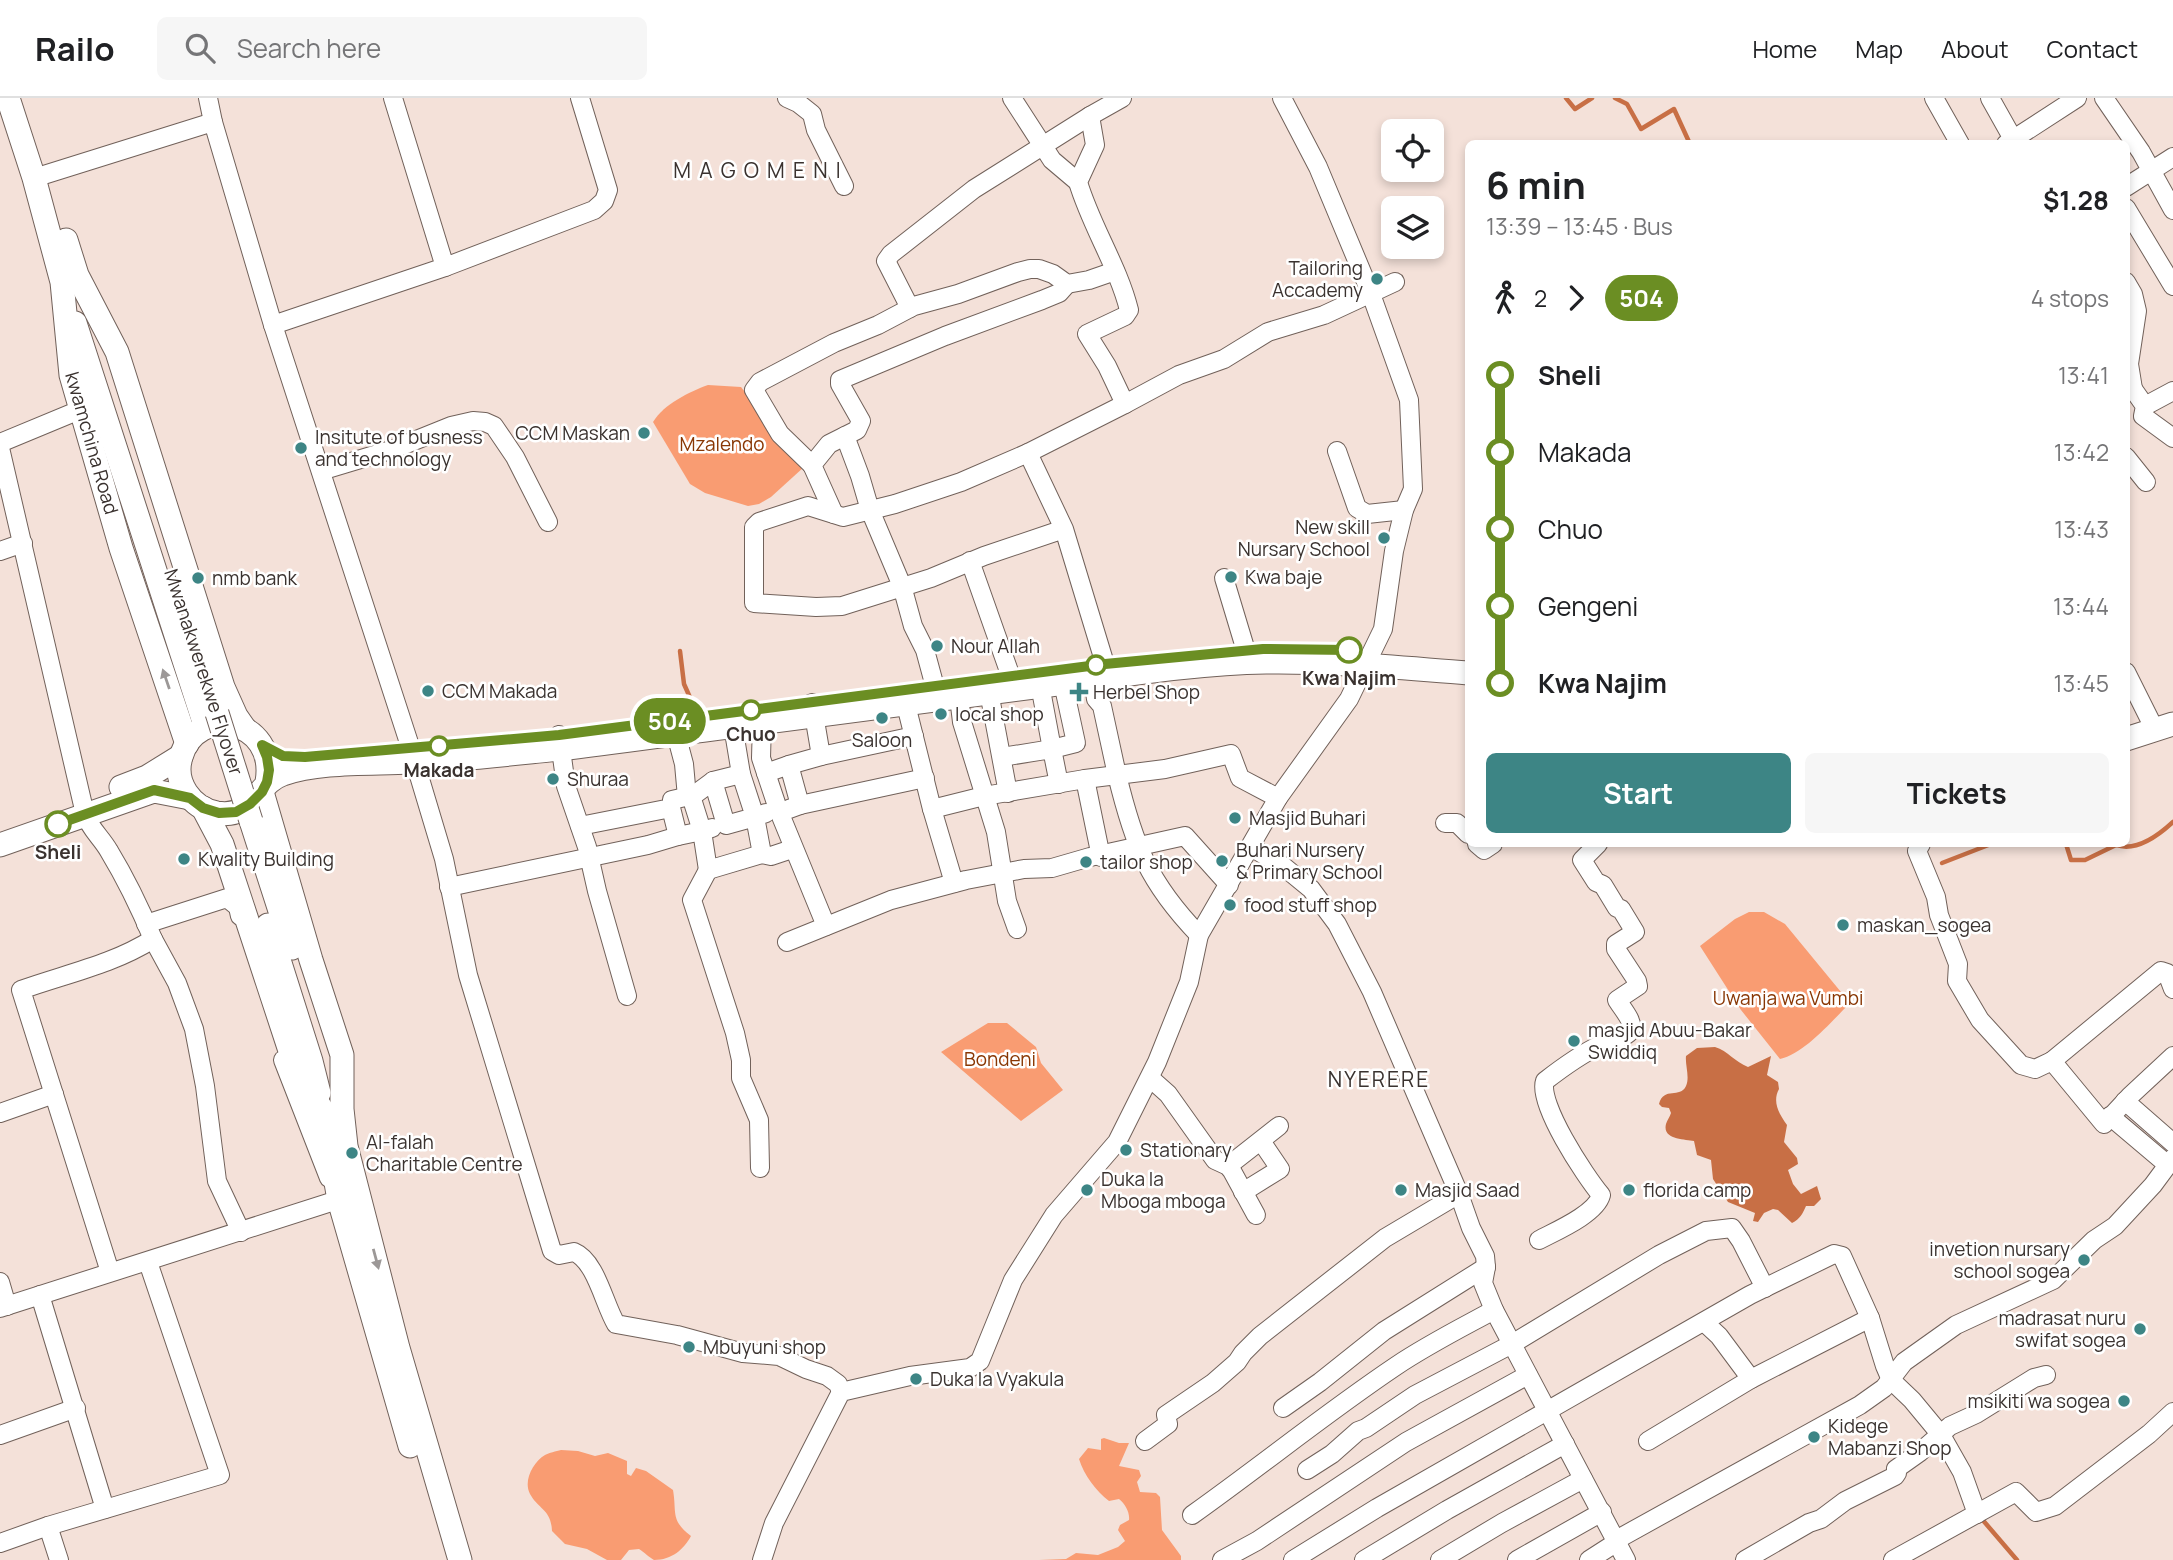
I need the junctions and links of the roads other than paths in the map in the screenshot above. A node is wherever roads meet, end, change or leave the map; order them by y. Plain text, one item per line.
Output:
1 (8, 98) edge
2 (21, 98) edge
3 (208, 98) edge
4 (393, 98) edge
5 (580, 98) edge
6 (787, 98) edge
7 (1012, 98) edge
8 (1122, 98) edge
9 (1282, 98) edge
10 (1934, 98) edge
11 (1990, 98) edge
12 (2077, 98) edge
13 (2104, 98) edge
14 (2052, 104) edge
15 (1090, 116) junction
16 (213, 122) junction
17 (2020, 139) edge
18 (1958, 140) edge
19 (1043, 147) junction
20 (2173, 157) edge
21 (2151, 171) junction
22 (38, 176) junction
23 (1078, 182) junction
24 (2130, 184) edge
25 (844, 186) dead end
26 (2173, 210) edge
27 (2130, 215) edge
28 (445, 267) junction
29 (1115, 271) junction
30 (70, 279) junction
31 (1395, 282) dead end
32 (1066, 284) junction
33 (2173, 286) edge
34 (2130, 289) edge
35 (1371, 294) junction
36 (910, 309) junction
37 (273, 325) junction
38 (2130, 332) edge
39 (2130, 388) edge
40 (2173, 391) edge
41 (1125, 404) junction
42 (2146, 406) junction
43 (82, 409) junction
44 (845, 436) junction
45 (2173, 438) edge
46 (0, 443) edge
47 (0, 448) edge
48 (1338, 451) dead end
49 (1028, 453) junction
50 (2130, 462) edge
51 (812, 465) junction
52 (321, 471) junction
53 (2146, 482) dead end
54 (870, 510) junction
55 (1404, 510) junction
56 (834, 514) junction
57 (548, 522) dead end
58 (1064, 528) junction
59 (23, 543) junction
60 (0, 551) edge
61 (970, 561) junction
62 (1224, 578) dead end
63 (902, 586) junction
64 (1246, 651) junction
65 (1370, 658) junction
66 (1465, 659) edge
67 (1099, 671) junction
68 (1465, 673) edge
69 (1011, 677) junction
70 (2130, 678) edge
71 (1051, 684) junction
72 (935, 687) junction
73 (989, 692) junction
74 (960, 697) junction
75 (909, 703) junction
76 (812, 709) junction
77 (762, 722) junction
78 (733, 726) junction
79 (245, 729) junction
80 (2167, 731) edge
81 (676, 734) junction
82 (914, 736) junction
83 (2130, 738) edge
84 (560, 742) junction
85 (262, 745) junction
86 (1052, 749) junction
87 (184, 750) junction
88 (2130, 751) edge
89 (413, 755) junction
90 (821, 756) junction
91 (1002, 757) junction
92 (789, 765) junction
93 (766, 773) junction
94 (741, 774) junction
95 (1117, 775) junction
96 (925, 778) junction
97 (1085, 779) junction
98 (713, 781) junction
99 (1059, 784) junction
100 (264, 787) junction
101 (1007, 793) junction
102 (689, 796) junction
103 (984, 796) junction
104 (1278, 798) junction
105 (196, 803) junction
106 (800, 805) junction
107 (84, 808) junction
108 (671, 808) junction
109 (932, 809) junction
110 (778, 811) junction
111 (755, 817) junction
112 (1446, 823) dead end
113 (726, 825) junction
114 (580, 826) junction
115 (702, 831) junction
116 (1465, 831) edge
117 (0, 832) edge
118 (678, 836) junction
119 (0, 845) edge
120 (1251, 847) junction
121 (1595, 847) edge
122 (1919, 847) edge
123 (1138, 848) junction
124 (792, 849) junction
125 (762, 854) junction
126 (1101, 857) junction
127 (589, 858) junction
128 (708, 870) junction
129 (1001, 872) junction
130 (954, 883) junction
131 (1229, 885) junction
132 (450, 887) junction
133 (826, 926) junction
134 (1017, 929) dead end
135 (150, 931) junction
136 (1199, 935) junction
137 (787, 942) dead end
138 (2173, 989) edge
139 (627, 996) dead end
140 (2173, 1056) edge
141 (2052, 1061) junction
142 (1150, 1078) junction
143 (54, 1094) junction
144 (2125, 1101) junction
145 (333, 1111) junction
146 (0, 1113) edge
147 (2110, 1116) junction
148 (1279, 1126) dead end
149 (1261, 1141) junction
150 (2173, 1143) edge
151 (2170, 1161) edge
152 (1228, 1166) junction
153 (760, 1168) dead end
154 (1243, 1192) junction
155 (1459, 1194) junction
156 (348, 1197) junction
157 (1256, 1215) dead end
158 (241, 1232) junction
159 (1539, 1240) dead end
160 (148, 1262) junction
161 (1486, 1267) junction
162 (110, 1272) junction
163 (0, 1282) edge
164 (1765, 1287) junction
165 (40, 1294) junction
166 (3, 1307) edge
167 (1493, 1310) junction
168 (1870, 1318) junction
169 (1704, 1322) junction
170 (1512, 1344) junction
171 (1528, 1375) junction
172 (2046, 1375) dead end
173 (1751, 1379) junction
174 (1891, 1380) junction
175 (841, 1392) junction
176 (76, 1408) junction
177 (1283, 1408) dead end
178 (1548, 1412) junction
179 (2173, 1412) edge
180 (1946, 1430) junction
181 (0, 1435) edge
182 (1145, 1441) dead end
183 (1648, 1441) dead end
184 (1565, 1444) junction
185 (1307, 1470) dead end
186 (1583, 1479) junction
187 (105, 1509) junction
188 (1981, 1512) junction
189 (1602, 1513) junction
190 (1192, 1515) dead end
191 (48, 1526) junction
192 (1616, 1541) junction
193 (0, 1544) edge
194 (59, 1560) edge
195 (444, 1560) edge
196 (460, 1560) edge
197 (762, 1560) edge
198 (1222, 1560) edge
199 (1293, 1560) edge
200 (1364, 1560) edge
201 (1440, 1560) edge
202 (1517, 1560) edge
203 (1589, 1560) edge
204 (1626, 1560) edge
205 (1745, 1560) edge
206 (1893, 1560) edge

1 - 22 main road, kwamchina Road
2 - 22 main road, kwamchina Road
3 - 16 street
4 - 28 street
5 - 28 street
6 - 25 street
7 - 19 street
8 - 15 street
9 - 35 street
10 - 18 street
11 - 17 street
12 - 14 street
13 - 21 street
14 - 17 street
15 - 19 street
15 - 23 street
16 - 22 street
16 - 37 street
19 - 23 street
19 - 36 street
20 - 21 street
21 - 24 street
21 - 26 street
22 - 30 main road, kwamchina Road
23 - 29 street
27 - 33 street
28 - 37 street
29 - 32 street
29 - 41 street
30 - 43 main road, kwamchina Road
30 - 79 main road, kwamchina Road
30 - 145 main road, Mwanakwerekwe Flyover
31 - 35 street
32 - 36 street
32 - 44 street
34 - 38 street
35 - 41 street
35 - 55 street
36 - 51 street
37 - 52 street
39 - 42 street
40 - 42 street
41 - 49 street
42 - 45 street
43 - 46 street
87 -> 43 main road, kwamchina Road
44 - 51 street
44 - 54 street
47 - 59 street
48 - 55 street
49 - 54 street
49 - 58 street
50 - 53 street
51 - 56 street
52 - 57 street
52 - 89 street
54 - 56 street
54 - 63 street
55 - 65 street
56 - 63 street
58 - 61 street
58 - 67 street
59 - 60 street
59 - 107 street
61 - 63 street
61 - 69 street
62 - 64 street
63 - 72 street
64 - 65 main road
64 - 67 main road
65 - 66 main road
65 - 67 main road
65 - 68 main road
65 - 104 street
67 - 69 main road
67 - 71 main road
67 - 95 street
69 - 72 main road
70 - 80 street
71 - 73 main road
71 - 86 street
71 - 86 street
72 - 76 main road
73 - 74 main road
73 - 91 street
74 - 75 main road
74 - 103 street
75 - 76 main road
75 - 82 street
76 - 77 main road
76 - 84 main road
76 - 90 street
77 - 78 main road
77 - 93 street
78 - 81 main road
78 - 94 street
79 - 85 main road
79 - 87 main road
80 - 83 main road
80 - 88 main road
81 - 84 main road
81 - 102 street
82 - 90 street
82 - 96 street
84 - 89 main road
84 - 114 street
85 - 89 main road
85 - 100 main road
86 - 91 street
86 - 99 street
87 - 105 main road
87 - 107 main road
89 - 100 main road
89 - 132 street
90 - 92 street
91 - 101 street
92 - 93 street
92 - 106 street
93 - 110 street
94 - 98 street
94 - 111 street
95 - 97 street
95 - 104 street
95 - 123 street
96 - 106 street
96 - 109 street
97 - 99 street
97 - 126 street
98 - 102 street
98 - 113 street
99 - 101 street
100 - 105 main road
100 - 145 main road
101 - 103 street
102 - 108 street
102 - 115 street
103 - 109 street
103 - 129 street
104 - 120 street
105 - 107 main road
105 - 145 main road
106 - 110 street
107 - 117 main road
107 - 119 main road
107 - 135 street
108 - 114 street
108 - 118 street
109 - 130 street
110 - 111 street
110 - 124 street
111 - 113 street
111 - 125 street
112 - 116 street
113 - 115 street
114 - 127 street
115 - 118 street
115 - 128 street
118 - 127 street
120 - 131 street
120 - 155 street
121 - 159 street
122 - 141 street
123 - 126 street
123 - 131 street
123 - 136 street
124 - 125 street
124 - 133 street
125 - 128 street
126 - 129 street
127 - 132 street
127 - 139 street
128 - 153 street
129 - 130 street
129 - 134 street
130 - 133 street
131 - 136 street
132 - 175 street
133 - 137 street
135 - 143 street
135 - 156 street
135 - 158 street
136 - 142 street
138 - 141 street
140 - 144 street
141 - 147 street
142 - 152 street
142 - 175 street
143 - 146 street
143 - 162 street
144 - 147 street
144 - 150 street
145 - 156 main road
147 - 151 street
148 - 149 street
149 - 152 street
149 - 154 street
151 - 174 street
152 - 154 street
154 - 157 street
155 - 161 street
155 - 182 street
156 - 158 street
156 - 195 main road
156 -> 196 main road
158 - 160 street
160 - 162 street
160 - 187 street
161 - 167 street
161 - 177 street
162 - 165 street
163 - 166 street
164 - 168 street
164 - 169 street
164 - 170 street
165 - 166 street
165 - 176 street
167 - 170 street
167 - 190 street
168 - 173 street
168 - 174 street
169 - 173 street
169 - 178 street
170 - 171 street
170 - 185 street
171 - 178 street
171 - 198 street
172 - 180 street
173 - 183 street
174 - 180 street
174 - 192 street
175 - 197 street
176 - 181 street
176 - 187 street
178 - 184 street
178 - 199 street
179 - 188 street
180 - 188 street
180 - 205 street
184 - 186 street
184 - 200 street
186 - 189 street
186 - 201 street
187 - 191 street
188 - 206 street
189 - 192 street
189 - 202 street
191 - 193 street
191 - 194 street
192 - 203 street
192 - 204 street

